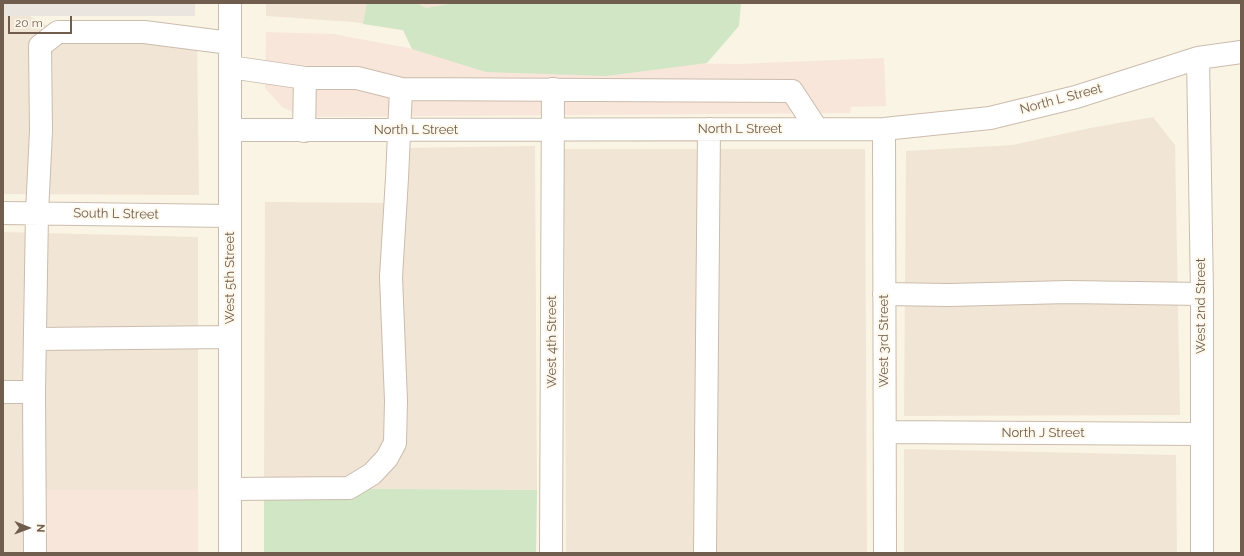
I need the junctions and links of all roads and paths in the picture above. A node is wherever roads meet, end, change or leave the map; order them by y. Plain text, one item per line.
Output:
1 (230, 3) edge
2 (230, 43) junction
3 (1241, 52) edge
4 (1198, 58) junction
5 (230, 67) junction
6 (305, 78) junction
7 (400, 89) junction
8 (553, 89) junction
9 (709, 129) junction
10 (817, 129) junction
11 (884, 129) junction
12 (230, 130) junction
13 (398, 130) junction
14 (553, 130) junction
15 (304, 131) junction
16 (3, 213) edge
17 (37, 213) junction
18 (230, 216) junction
19 (884, 294) junction
20 (1202, 294) junction
21 (230, 337) junction
22 (35, 339) junction
23 (3, 392) edge
24 (34, 392) junction
25 (885, 432) junction
26 (1201, 434) junction
27 (230, 489) junction
28 (35, 553) edge
29 (230, 553) edge
30 (551, 553) edge
31 (705, 553) edge
32 (885, 553) edge
33 (1202, 553) edge

1 - 2 street, West 5th Street
2 - 5 street, West 5th Street
2 - 17 street
3 - 4 street, North L Street
4 - 11 street, North L Street
4 - 20 street, West 2nd Street
5 - 6 street
5 - 12 street, West 5th Street
6 - 7 street
6 - 15 street
7 - 8 street
7 - 13 street
8 - 10 street
8 - 14 street, West 4th Street
9 - 10 street, North L Street
9 - 14 street, North L Street
9 - 31 street
10 - 11 street, North L Street
11 - 19 street, West 3rd Street
12 - 15 street, North L Street
12 - 18 street, West 5th Street
13 - 14 street, North L Street
13 - 15 street, North L Street
13 - 27 street
14 - 30 street, West 4th Street
16 - 17 street, South L Street
17 - 18 street, South L Street
17 - 22 street
18 - 21 street, West 5th Street
19 - 20 street
19 - 25 street, West 3rd Street
20 - 26 street, West 2nd Street
21 - 22 street
21 - 27 street, West 5th Street
22 - 24 street
23 - 24 street
24 - 28 street
25 - 26 street, North J Street
25 - 32 street, West 3rd Street
26 - 33 street, West 2nd Street
27 - 29 street, West 5th Street

